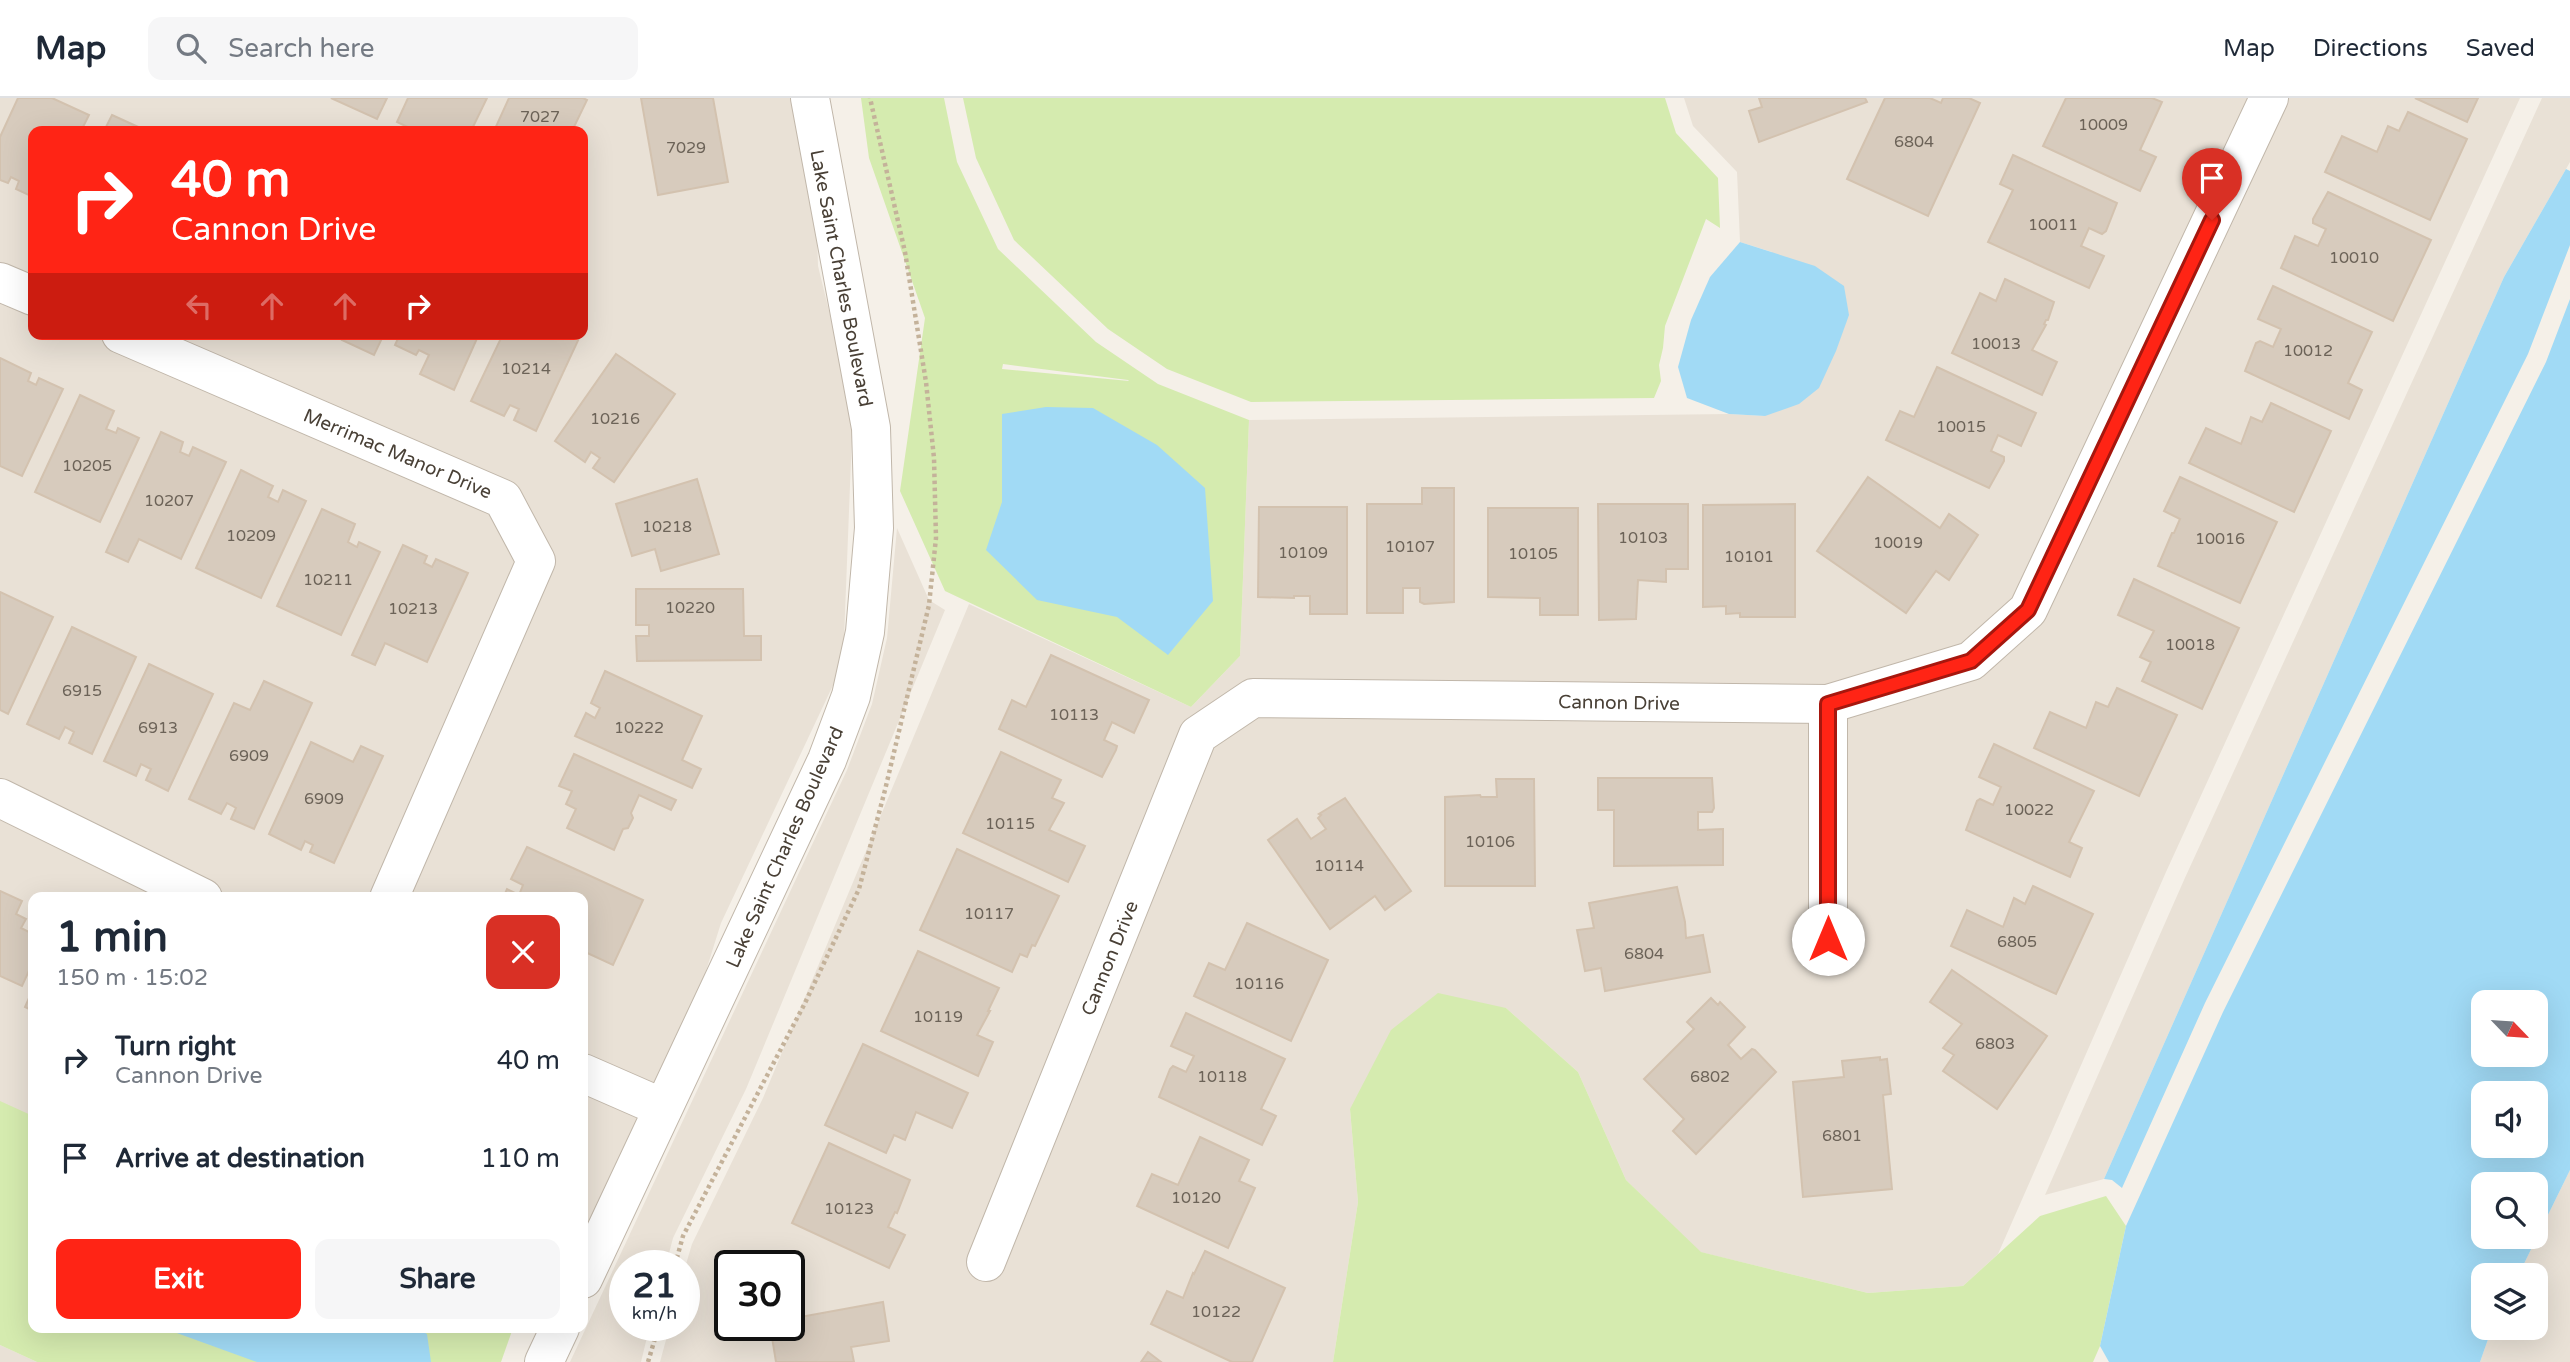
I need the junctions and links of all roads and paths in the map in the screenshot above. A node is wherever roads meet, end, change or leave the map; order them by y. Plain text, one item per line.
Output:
1 (810, 98) edge
2 (2269, 98) edge
3 (0, 282) edge
4 (28, 294) edge
5 (135, 340) edge
6 (1828, 704) junction
7 (0, 798) edge
8 (191, 892) edge
9 (392, 892) edge
10 (1828, 939) dead end
11 (588, 1075) edge
12 (663, 1108) junction
13 (986, 1262) dead end
14 (588, 1268) edge
15 (558, 1333) edge
16 (654, 1341) edge
17 (544, 1362) edge
18 (648, 1362) edge

1 - 12 street, Lake Saint Charles Boulevard
2 - 6 street, Cannon Drive
3 - 4 street
5 - 9 street, Merrimac Manor Drive
6 - 10 street
6 - 13 street, Cannon Drive
7 - 8 street
11 - 12 street
12 - 14 street, Lake Saint Charles Boulevard
15 - 17 street
16 - 18 path

